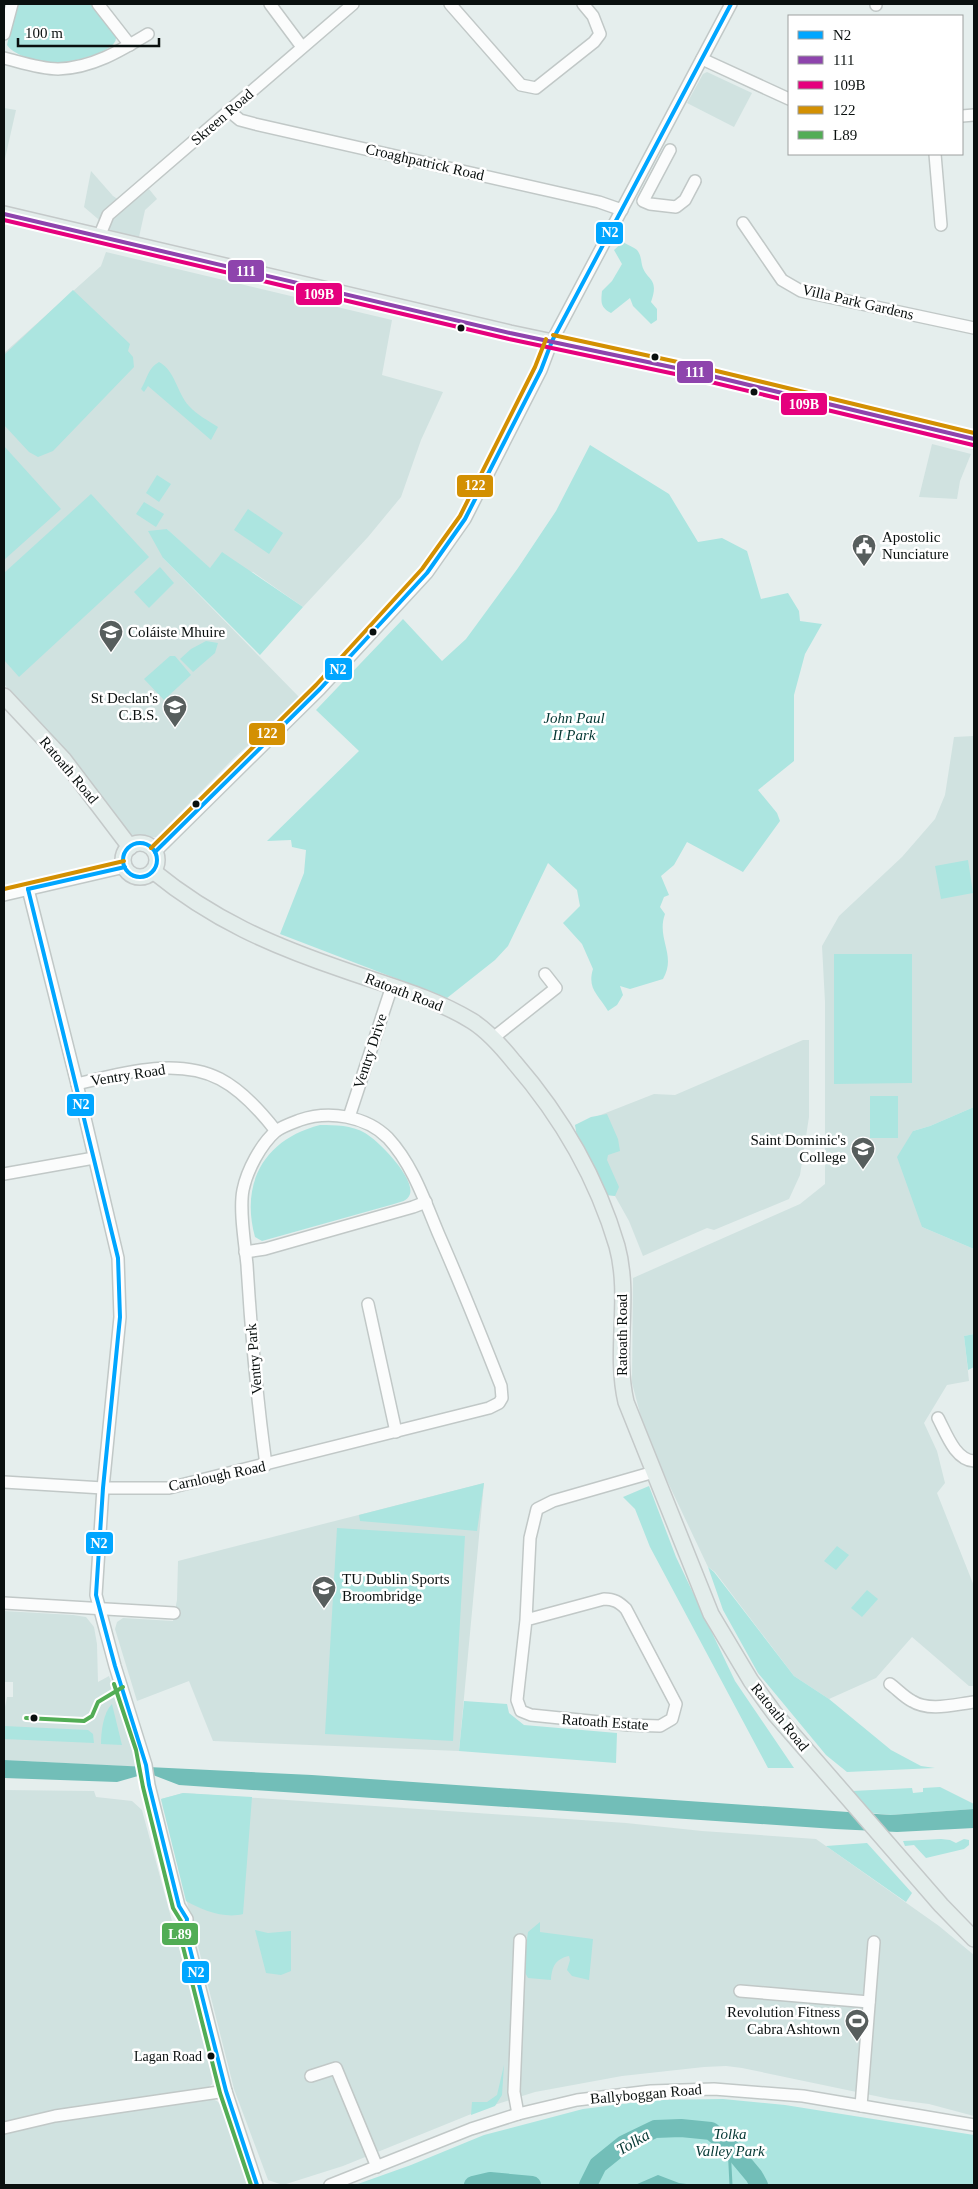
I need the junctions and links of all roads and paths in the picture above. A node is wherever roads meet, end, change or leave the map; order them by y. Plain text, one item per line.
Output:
1 (12, 4) edge
2 (98, 4) edge
3 (270, 4) edge
4 (353, 4) edge
5 (450, 4) edge
6 (583, 4) edge
7 (731, 4) edge
8 (4, 34) edge
9 (148, 34) dead end
10 (130, 45) junction
11 (302, 47) junction
12 (4, 58) edge
13 (702, 60) junction
14 (788, 99) edge
15 (229, 111) junction
16 (654, 149) junction
17 (935, 155) edge
18 (695, 180) dead end
19 (622, 210) junction
20 (4, 214) edge
21 (743, 223) dead end
22 (941, 225) dead end
23 (99, 237) junction
24 (974, 328) edge
25 (552, 341) junction
26 (974, 439) edge
27 (4, 696) edge
28 (130, 847) junction
29 (155, 852) junction
30 (125, 867) junction
31 (153, 871) junction
32 (28, 889) junction
33 (4, 895) edge
34 (545, 974) dead end
35 (392, 986) junction
36 (493, 1038) junction
37 (77, 1084) junction
38 (349, 1117) junction
39 (276, 1131) junction
40 (94, 1158) junction
41 (4, 1174) edge
42 (426, 1202) junction
43 (246, 1252) junction
44 (368, 1304) dead end
45 (502, 1398) joint
46 (938, 1418) dead end
47 (396, 1432) junction
48 (974, 1461) edge
49 (266, 1465) junction
50 (654, 1472) junction
51 (4, 1482) edge
52 (103, 1488) junction
53 (4, 1603) edge
54 (98, 1607) junction
55 (174, 1613) dead end
56 (526, 1620) junction
57 (890, 1684) dead end
58 (974, 1702) edge
59 (974, 1939) edge
60 (520, 1940) dead end
61 (874, 1942) dead end
62 (740, 1991) dead end
63 (870, 2002) junction
64 (311, 2076) dead end
65 (226, 2091) junction
66 (861, 2106) junction
67 (518, 2114) junction
68 (974, 2125) edge
69 (4, 2128) edge
70 (377, 2167) junction
71 (256, 2185) edge
72 (330, 2185) edge

1 - 8 street
2 - 10 street
3 - 11 street
4 - 11 street, Skreen Road
5 - 6 street
7 - 13 street
9 - 10 street
10 - 12 street
11 - 15 street, Skreen Road
13 - 14 street
13 - 16 street
15 - 19 street, Croaghpatrick Road
15 - 23 street, Skreen Road
16 - 18 street
16 - 19 street
17 - 22 street
19 - 25 street
20 - 23 main road
21 - 24 street, Villa Park Gardens
23 - 25 main road
25 - 26 main road
25 - 29 street
27 - 28 main road, Ratoath Road
28 - 29 main road
28 - 30 main road
29 - 31 main road
30 - 31 main road
30 - 32 street
31 - 35 main road, Ratoath Road
32 - 33 street
32 - 37 street
34 - 36 street
35 - 36 main road, Ratoath Road
35 - 38 street, Ventry Drive
36 - 50 main road, Ratoath Road
37 - 39 street, Ventry Road
37 - 40 street
38 - 39 street, Ventry Park
38 - 42 street, Ventry Park
39 - 43 street, Ventry Park
40 - 41 street
40 - 52 street
42 - 43 street
42 - 45 street, Ventry Park
43 - 49 street, Ventry Park
44 - 47 street
45 - 47 street, Carnlough Road
46 - 48 street
47 - 49 street, Carnlough Road
49 - 52 street, Carnlough Road
50 - 56 street, Ratoath Estate
50 - 59 main road, Ratoath Road
51 - 52 street, Carnlough Road
52 - 54 street
53 - 54 street
54 - 55 street
54 - 65 street
56 - 56 street, Ratoath Estate
57 - 58 street
60 - 67 street
61 - 63 street
62 - 63 street
63 - 66 street
64 - 70 street
65 - 69 street
65 - 71 street
66 - 67 street, Ballyboggan Road
66 - 68 street, Ballyboggan Road
67 - 70 street, Ballyboggan Road
70 - 72 street, Ballyboggan Road

